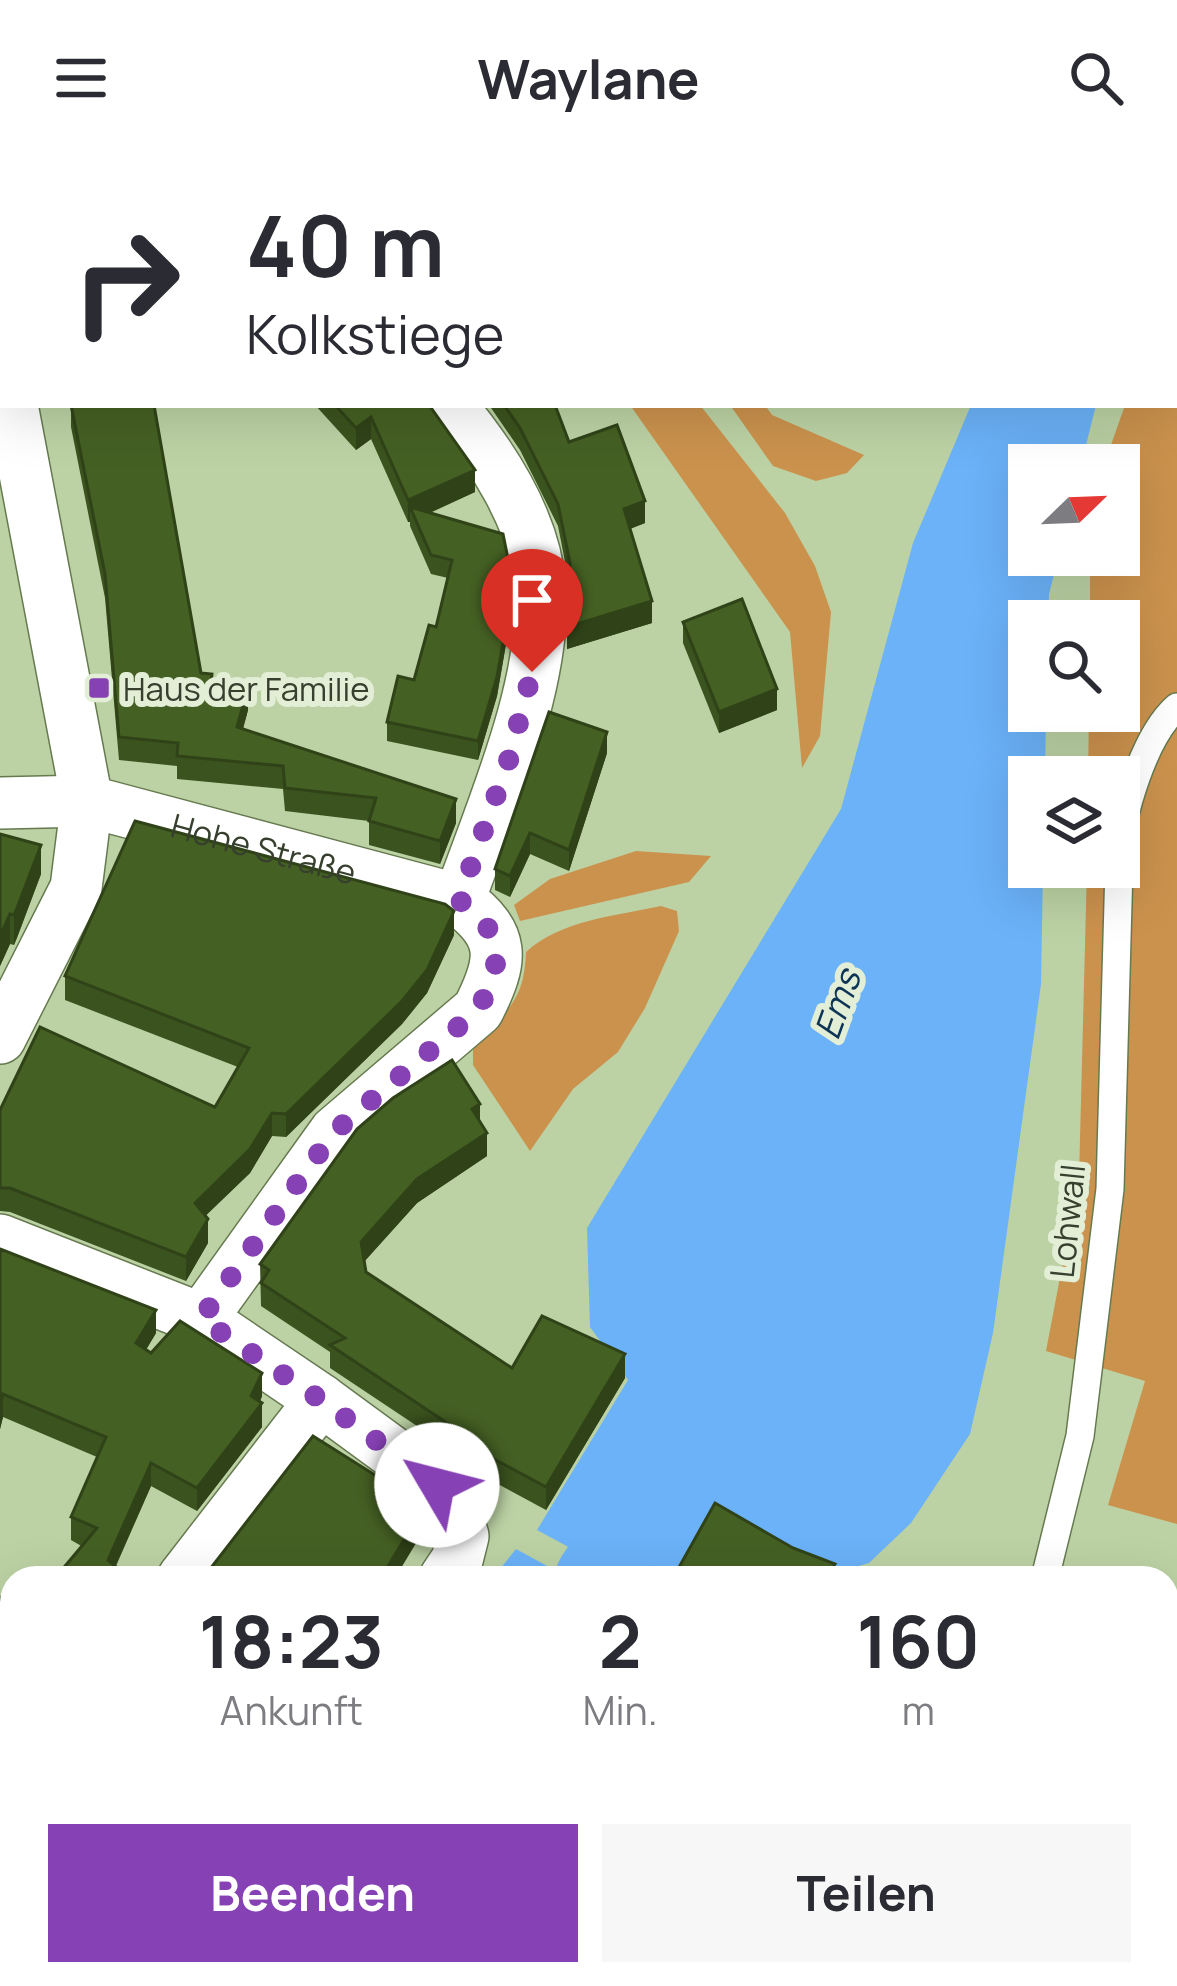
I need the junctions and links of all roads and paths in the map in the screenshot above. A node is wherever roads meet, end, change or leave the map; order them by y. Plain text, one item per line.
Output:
1 (13, 408) edge
2 (452, 408) edge
3 (1177, 707) edge
4 (1140, 773) edge
5 (87, 801) junction
6 (0, 803) edge
7 (1118, 888) edge
8 (459, 900) junction
9 (0, 1038) edge
10 (0, 1240) edge
11 (201, 1319) junction
12 (321, 1400) junction
13 (192, 1566) edge
14 (453, 1566) edge
15 (1048, 1566) edge

1 - 5 street
2 - 8 street
3 - 4 lane, Lohwall
5 - 6 street, Hohe Straße
5 - 8 street, Hohe Straße
5 - 9 street
7 - 15 lane, Lohwall
8 - 11 street
10 - 11 street
11 - 12 street
12 - 13 street
12 - 14 street

